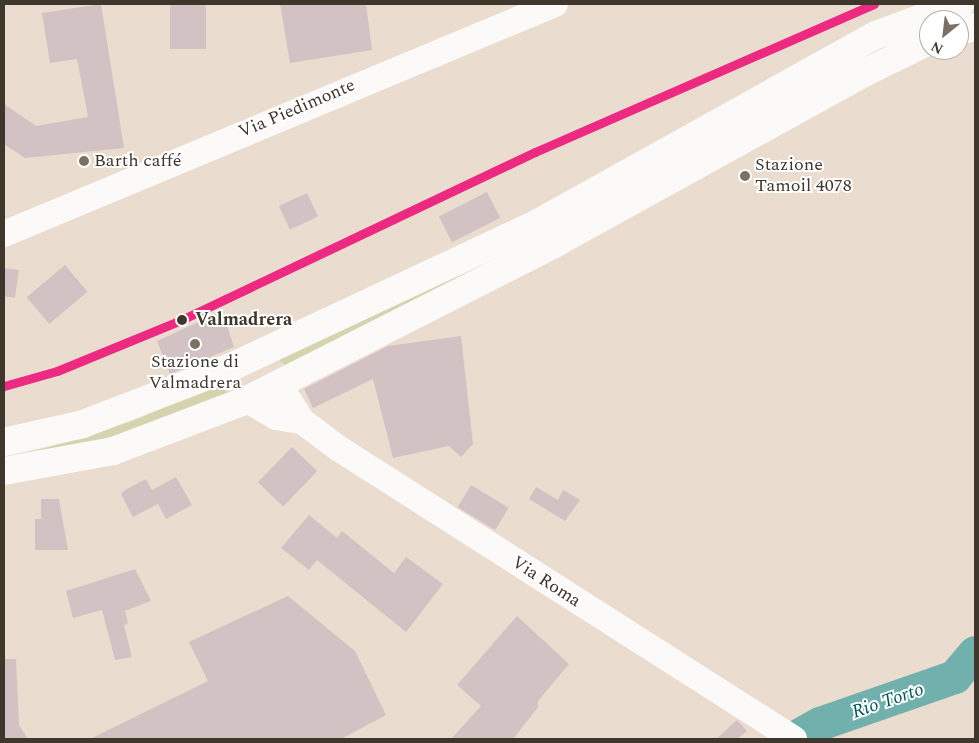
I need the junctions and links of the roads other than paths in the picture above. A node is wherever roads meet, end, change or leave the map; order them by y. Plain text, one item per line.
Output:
1 (555, 4) edge
2 (960, 4) edge
3 (919, 46) edge
4 (4, 215) edge
5 (41, 218) junction
6 (4, 234) edge
7 (262, 351) junction
8 (278, 383) junction
9 (247, 400) junction
10 (302, 421) junction
11 (4, 442) edge
12 (4, 470) edge
13 (794, 739) edge

1 - 5 street, Via Piedimonte
2 - 7 main road
3 - 8 main road
4 - 5 street, Via Piedimonte
5 - 6 street, Via Piedimonte
7 - 8 main road
7 - 11 main road
8 - 9 main road
8 - 10 street, Via Roma
9 - 10 street, Via Roma
9 - 12 main road
10 - 13 street, Via Roma

